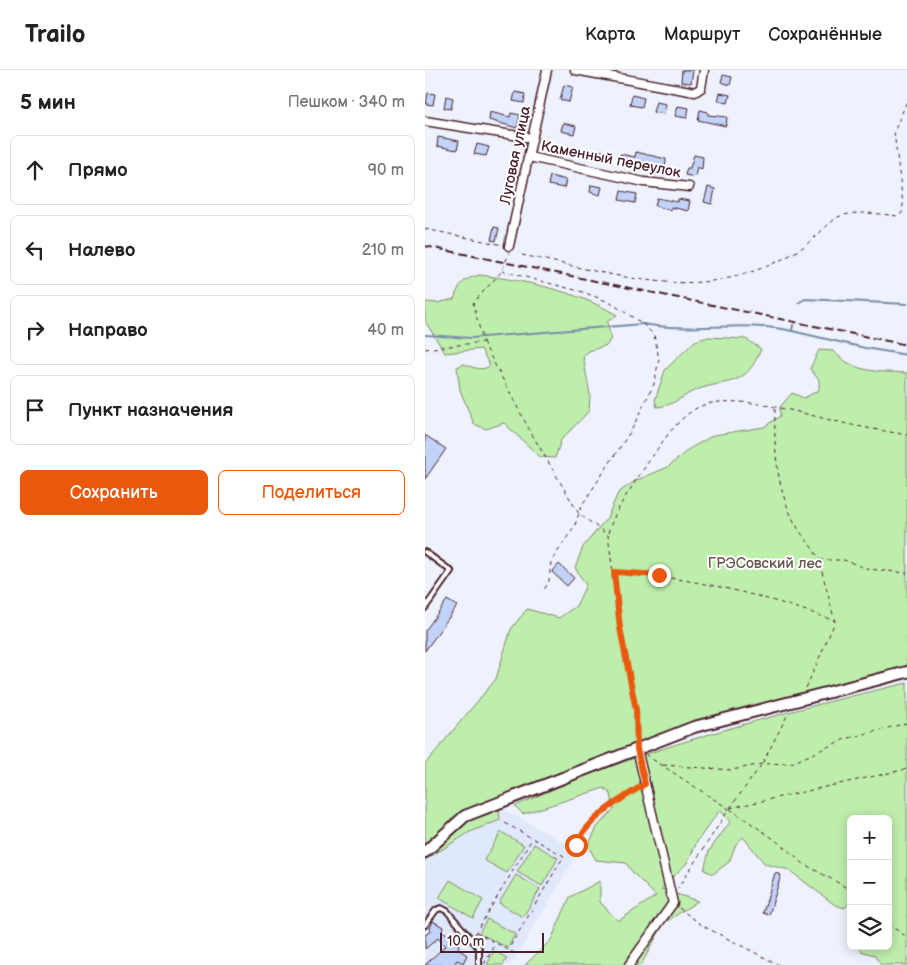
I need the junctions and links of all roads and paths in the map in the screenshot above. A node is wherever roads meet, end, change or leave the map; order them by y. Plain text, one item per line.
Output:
1 (547, 70) edge
2 (575, 70) edge
3 (703, 70) edge
4 (907, 101) edge
5 (425, 121) edge
6 (532, 138) junction
7 (529, 157) junction
8 (689, 187) dead end
9 (425, 229) edge
10 (509, 246) junction
11 (522, 255) dead end
12 (502, 271) junction
13 (483, 342) junction
14 (425, 349) edge
15 (775, 408) junction
16 (907, 435) edge
17 (579, 514) junction
18 (608, 535) junction
19 (425, 552) edge
20 (819, 560) junction
21 (614, 572) junction
22 (907, 573) edge
23 (544, 590) dead end
24 (425, 608) edge
25 (835, 622) junction
26 (907, 672) edge
27 (797, 700) junction
28 (907, 724) edge
29 (637, 749) junction
30 (762, 764) junction
31 (662, 765) junction
32 (907, 769) edge
33 (645, 784) junction
34 (729, 809) junction
35 (505, 823) dead end
36 (532, 838) junction
37 (576, 845) dead end
38 (425, 852) edge
39 (847, 889) edge
40 (673, 903) junction
41 (425, 925) edge
42 (892, 927) edge
43 (476, 932) junction
44 (907, 937) edge
45 (472, 939) junction
46 (496, 944) junction
47 (508, 950) junction
48 (514, 953) dead end
49 (479, 965) edge
50 (484, 965) edge
51 (629, 965) edge
52 (779, 965) edge

1 - 6 street, Луговая улица
2 - 3 street
4 - 11 path
5 - 6 street
6 - 7 street, Луговая улица
7 - 8 street, Каменный переулок
7 - 10 street, Луговая улица
9 - 10 path
10 - 12 path
12 - 13 path
12 - 17 path
13 - 14 path
13 - 17 path
15 - 16 path
15 - 18 path
15 - 20 path
17 - 18 path
17 - 23 path
18 - 21 path
19 - 24 lane
20 - 22 path
20 - 25 path
21 - 25 path
21 - 29 path
25 - 27 path
26 - 27 main road
27 - 29 main road
27 - 30 path
28 - 30 path
29 - 31 path
29 - 33 street
29 - 38 main road
30 - 31 path
30 - 34 path
31 - 34 path
32 - 34 path
33 - 37 path
33 - 40 street
34 - 39 path
34 - 40 path
35 - 36 path
36 - 43 path
36 - 47 path
40 - 51 street
40 - 52 path
41 - 45 lane
42 - 44 path
43 - 45 path
43 - 46 path
45 - 49 lane
46 - 47 path
46 - 50 path
47 - 48 path

